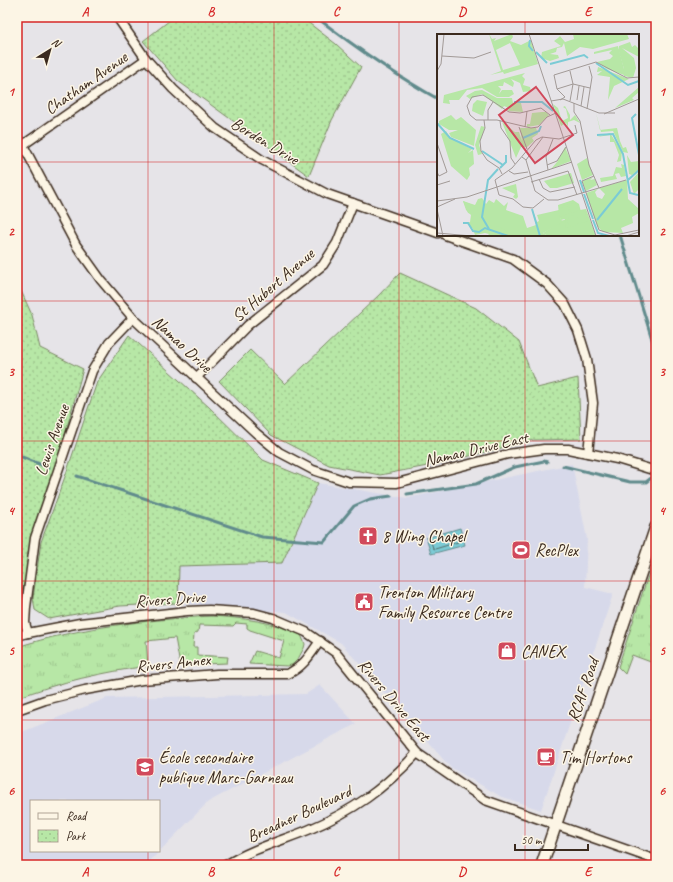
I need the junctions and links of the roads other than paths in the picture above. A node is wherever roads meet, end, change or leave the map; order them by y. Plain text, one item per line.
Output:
1 (116, 17) edge
2 (146, 59) junction
3 (17, 138) edge
4 (23, 144) junction
5 (353, 203) junction
6 (437, 233) edge
7 (448, 236) edge
8 (132, 318) junction
9 (196, 378) junction
10 (588, 453) junction
11 (653, 470) edge
12 (397, 482) joint
13 (656, 527) edge
14 (28, 632) junction
15 (17, 636) edge
16 (320, 641) junction
17 (17, 710) edge
18 (417, 753) junction
19 (556, 824) junction
20 (656, 860) edge
21 (226, 865) edge
22 (542, 865) edge

1 - 2 street, Borden Drive
2 - 4 street, Chatham Avenue
2 - 5 street, Borden Drive
3 - 4 street, Namao Drive
4 - 8 street, Namao Drive
5 - 6 street, Borden Drive
5 - 9 street, St Hubert Avenue
7 - 10 street
8 - 9 street, Namao Drive
8 - 14 street, Lewis Avenue
9 - 12 street, Namao Drive
10 - 11 street, Namao Drive East
10 - 12 street, Namao Drive East
13 - 19 main road, RCAF Road
14 - 15 street, Rivers Drive
14 - 16 street, Rivers Drive
16 - 17 street, Rivers Annex
16 - 18 street, Rivers Drive East
18 - 19 street, Rivers Drive East
18 - 21 street, Breadner Boulevard
19 - 20 street, Rivers Drive East
19 - 22 main road, RCAF Road

